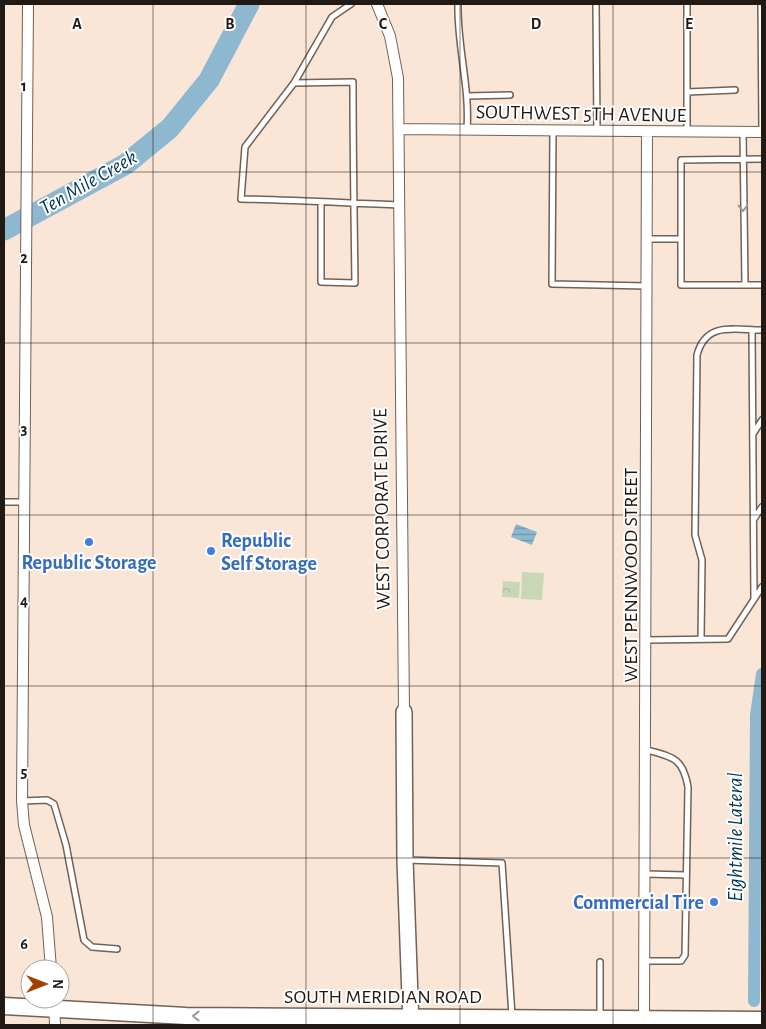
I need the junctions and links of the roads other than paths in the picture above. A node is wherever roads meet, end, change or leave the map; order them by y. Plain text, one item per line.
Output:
1 (28, 4) edge
2 (351, 4) edge
3 (377, 4) edge
4 (458, 4) edge
5 (596, 4) edge
6 (687, 4) edge
7 (761, 4) edge
8 (294, 83) junction
9 (735, 90) dead end
10 (687, 92) junction
11 (510, 95) dead end
12 (762, 95) edge
13 (467, 96) junction
14 (399, 129) junction
15 (467, 130) junction
16 (553, 130) junction
17 (597, 131) junction
18 (647, 132) junction
19 (687, 132) junction
20 (742, 132) junction
21 (762, 132) edge
22 (742, 159) junction
23 (762, 159) edge
24 (321, 202) junction
25 (354, 203) junction
26 (399, 205) junction
27 (647, 239) junction
28 (681, 239) junction
29 (744, 285) junction
30 (762, 285) edge
31 (647, 286) junction
32 (752, 330) junction
33 (762, 330) edge
34 (762, 420) edge
35 (753, 434) junction
36 (4, 502) edge
37 (24, 502) junction
38 (762, 507) edge
39 (754, 521) junction
40 (762, 587) edge
41 (754, 599) junction
42 (701, 639) junction
43 (647, 640) junction
44 (404, 712) joint
45 (647, 750) junction
46 (22, 801) junction
47 (405, 860) junction
48 (646, 874) junction
49 (686, 875) junction
50 (117, 949) dead end
51 (50, 959) edge
52 (645, 961) junction
53 (600, 962) dead end
54 (20, 1005) edge
55 (70, 1005) edge
56 (4, 1006) edge
57 (36, 1009) edge
58 (54, 1009) edge
59 (4, 1018) edge
60 (600, 1019) junction
61 (762, 1020) edge
62 (341, 1021) edge
63 (411, 1021) edge
64 (513, 1022) edge
65 (644, 1022) edge
66 (55, 1025) edge

1 - 37 street
2 - 8 lane
3 - 14 street, WEST CORPORATE DRIVE
4 - 13 lane
5 - 17 lane
6 - 10 lane
7 - 12 lane
8 - 24 lane
8 - 25 lane
9 - 10 lane
10 - 19 lane
11 - 13 lane
12 - 21 lane
13 - 15 lane
14 - 15 street, SOUTHWEST 5TH AVENUE
14 - 26 street, WEST CORPORATE DRIVE
15 - 16 street, SOUTHWEST 5TH AVENUE
16 - 17 street, SOUTHWEST 5TH AVENUE
16 - 31 lane
17 - 18 street, SOUTHWEST 5TH AVENUE
18 - 19 street, SOUTHWEST 5TH AVENUE
18 - 27 street, WEST PENNWOOD STREET
19 - 20 street, SOUTHWEST 5TH AVENUE
20 - 21 street, SOUTHWEST 5TH AVENUE
20 - 22 lane
22 - 23 lane
22 - 28 lane
22 -> 29 lane
24 - 25 lane
24 - 25 lane
25 - 26 lane
26 - 44 street, WEST CORPORATE DRIVE
27 - 28 lane
27 - 31 street, WEST PENNWOOD STREET
28 - 29 lane
29 - 30 lane
31 - 43 street, WEST PENNWOOD STREET
32 - 33 lane
32 - 35 lane
32 - 42 lane
34 - 35 lane
35 - 39 lane
36 - 37 lane
37 - 46 street
38 - 39 lane
39 - 41 lane
40 - 41 lane
41 - 42 lane
42 - 43 lane
43 - 45 street, WEST PENNWOOD STREET
44 - 47 street, WEST CORPORATE DRIVE
45 - 48 street, WEST PENNWOOD STREET
45 - 49 lane
46 - 50 lane
46 - 51 street
47 - 63 street, WEST CORPORATE DRIVE
47 - 64 lane
48 - 49 lane
48 - 52 street, WEST PENNWOOD STREET
49 - 52 lane
52 - 65 street, WEST PENNWOOD STREET
53 - 60 lane
54 - 56 main road, SOUTH MERIDIAN ROAD
62 -> 55 main road, SOUTH MERIDIAN ROAD
57 - 59 main road
58 - 66 street
60 - 64 main road, SOUTH MERIDIAN ROAD
60 - 65 main road, SOUTH MERIDIAN ROAD
61 - 65 main road, SOUTH MERIDIAN ROAD
62 - 63 main road, SOUTH MERIDIAN ROAD
63 - 64 main road, SOUTH MERIDIAN ROAD

